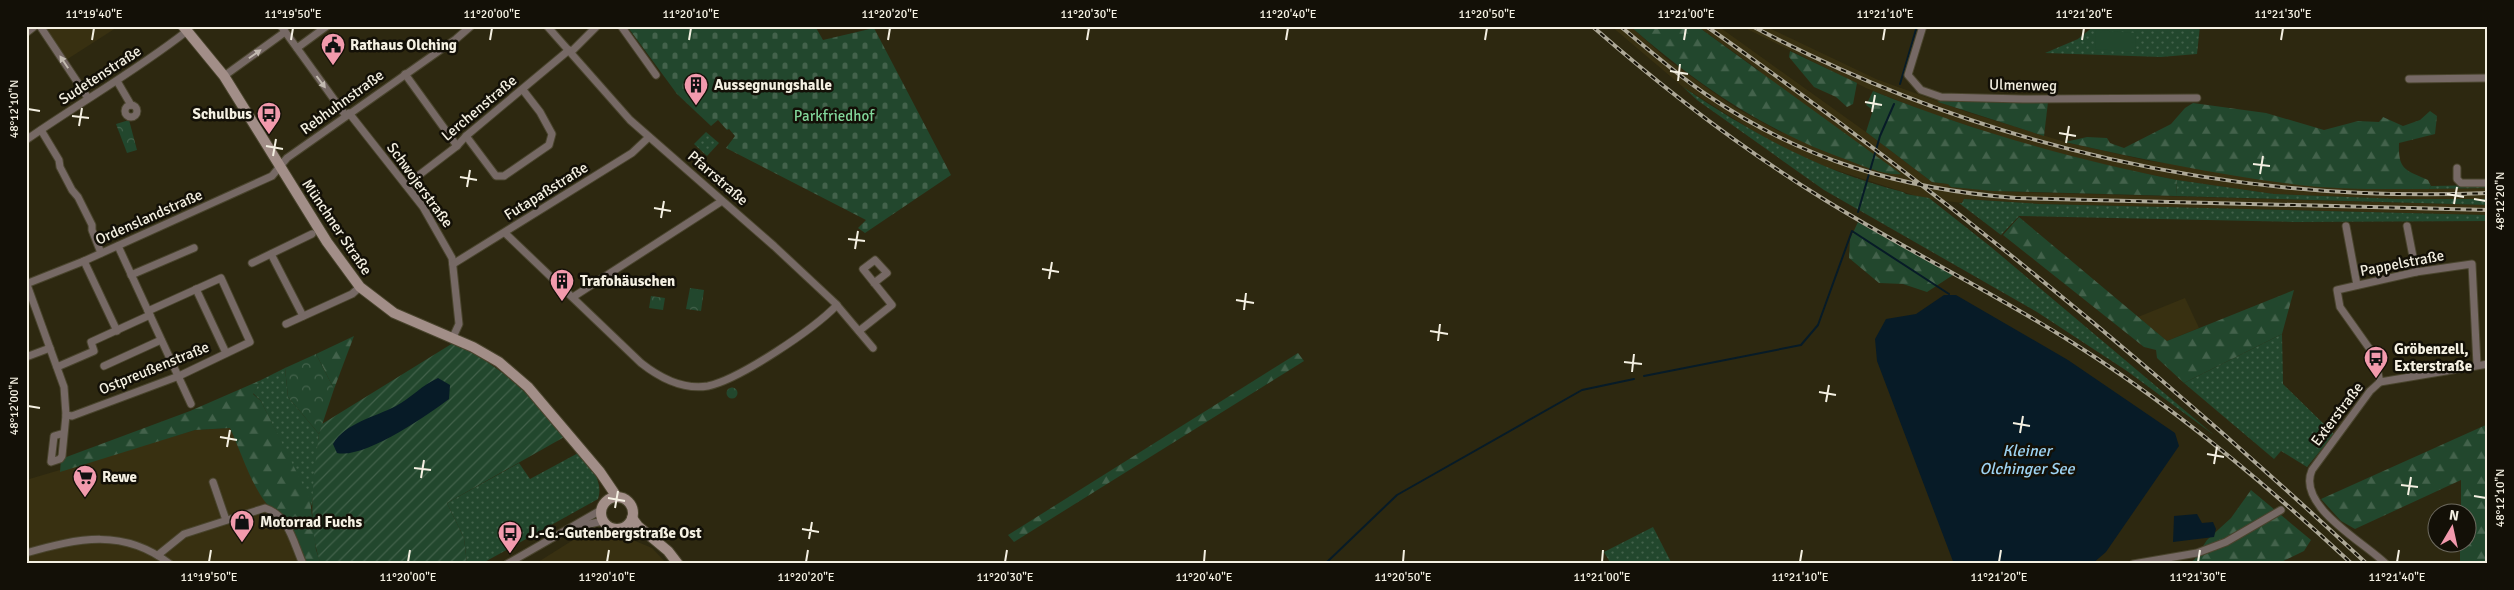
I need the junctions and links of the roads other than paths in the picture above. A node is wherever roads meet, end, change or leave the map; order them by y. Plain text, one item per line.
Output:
1 (36, 26) edge
2 (40, 26) edge
3 (327, 26) edge
4 (471, 26) edge
5 (547, 26) edge
6 (597, 26) edge
7 (621, 26) edge
8 (1923, 26) edge
9 (185, 29) edge
10 (283, 29) edge
11 (26, 33) edge
12 (297, 48) junction
13 (570, 52) junction
14 (405, 74) junction
15 (656, 75) dead end
16 (224, 76) junction
17 (2488, 78) edge
18 (2409, 79) dead end
19 (116, 81) junction
20 (523, 90) junction
21 (88, 98) junction
22 (2197, 98) dead end
23 (131, 105) dead end
24 (348, 115) junction
25 (41, 130) junction
26 (466, 136) junction
27 (649, 137) junction
28 (26, 140) edge
29 (457, 146) junction
30 (280, 168) junction
31 (2457, 168) dead end
32 (2488, 183) edge
33 (406, 185) junction
34 (722, 201) junction
35 (2346, 226) dead end
36 (2406, 226) dead end
37 (505, 233) junction
38 (312, 234) dead end
39 (118, 246) junction
40 (194, 248) dead end
41 (101, 253) junction
42 (271, 254) junction
43 (84, 261) junction
44 (252, 263) dead end
45 (454, 264) junction
46 (2416, 272) junction
47 (131, 276) junction
48 (874, 283) dead end
49 (27, 284) edge
50 (2357, 285) junction
51 (360, 287) junction
52 (196, 289) junction
53 (573, 296) junction
54 (837, 305) junction
55 (149, 313) junction
56 (303, 316) junction
57 (286, 324) dead end
58 (117, 330) junction
59 (859, 331) junction
60 (453, 337) junction
61 (161, 340) junction
62 (50, 348) junction
63 (873, 348) dead end
64 (226, 353) junction
65 (26, 356) edge
66 (2488, 364) edge
67 (2477, 365) junction
68 (104, 366) dead end
69 (57, 367) junction
70 (179, 376) junction
71 (2380, 382) junction
72 (191, 404) dead end
73 (66, 415) junction
74 (64, 433) dead end
75 (600, 472) junction
76 (213, 482) dead end
77 (617, 497) junction
78 (603, 506) junction
79 (2281, 510) dead end
80 (226, 520) junction
81 (603, 521) junction
82 (629, 522) junction
83 (574, 528) junction
84 (26, 553) edge
85 (158, 555) junction
86 (676, 562) edge
87 (170, 564) edge
88 (303, 564) edge
89 (507, 564) edge
90 (2133, 564) edge
91 (2386, 564) edge

1 - 11 street
21 -> 2 street
3 - 12 street
4 - 14 street, Rebhuhnstraße
5 - 13 street, Pfarrstraße
6 - 13 street, Lerchenstraße
7 - 15 street
8 - 22 street, Ulmenweg
9 - 16 main road, Münchner Straße
9 - 19 street, Sudetenstraße
10 - 12 street, Schwojerstraße
16 -> 10 street
12 -> 24 street, Schwojerstraße
13 - 20 street, Lerchenstraße
13 - 27 street, Pfarrstraße
14 - 24 street, Rebhuhnstraße
14 - 29 street
16 - 30 main road, Münchner Straße
17 - 18 street
19 - 21 street, Sudetenstraße
19 - 23 street
20 - 26 street, Lerchenstraße
20 - 26 street
21 - 25 street, Sudetenstraße
24 - 30 street, Rebhuhnstraße
24 - 33 street, Schwojerstraße
25 - 28 street, Sudetenstraße
25 - 41 street
26 - 29 street, Lerchenstraße
27 - 34 street, Pfarrstraße
27 - 37 street, Futapaßstraße
29 - 33 street, Lerchenstraße
30 - 39 street, Ordenslandstraße
30 - 51 main road, Münchner Straße
31 - 32 street
33 - 45 street, Schwojerstraße
34 - 53 street
34 - 54 street, Pfarrstraße
35 - 50 street
36 - 46 street
37 - 45 street, Futapaßstraße
37 - 53 street
38 - 42 street
39 - 41 street, Ordenslandstraße
39 - 47 street
40 - 47 street
41 - 43 street, Ordenslandstraße
42 - 44 street
42 - 56 street
43 - 49 street, Ordenslandstraße
43 - 58 street
45 - 60 street, Schwojerstraße
46 - 50 street, Pappelstraße
46 - 67 street, Pappelstraße
47 - 55 street
48 - 59 street
49 - 62 street
50 - 71 street, Pappelstraße
51 - 56 street
51 - 60 main road, Münchner Straße
52 - 55 street
52 - 64 street
52 - 64 street, Ostpreußenstraße
53 - 54 street
54 - 59 street, Pfarrstraße
55 - 58 street
55 - 61 street
56 - 57 street
58 - 69 street
59 - 63 street, Pfarrstraße
60 - 75 main road, Münchner Straße
61 - 68 street
61 - 70 street
62 - 65 street
62 - 69 street
64 - 70 street, Ostpreußenstraße
66 - 67 street, Exterstraße
67 - 71 street, Exterstraße
69 - 73 street
70 - 72 street
70 - 73 street, Ostpreußenstraße
71 - 91 street, Exterstraße
73 - 74 street
75 - 77 main road, Münchner Straße
75 - 78 main road
76 - 80 street
77 - 78 main road
77 - 82 main road
78 - 81 main road
78 - 83 street
79 - 90 street
80 - 85 street
80 - 88 street
81 - 82 main road
81 - 83 street
82 - 86 main road
83 - 89 street
84 - 85 street
85 - 87 street

